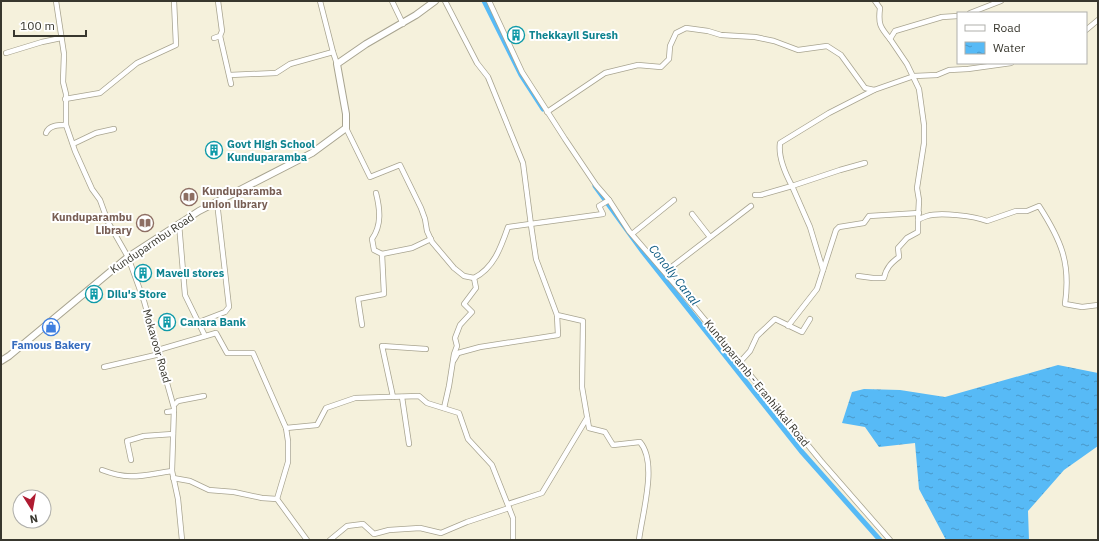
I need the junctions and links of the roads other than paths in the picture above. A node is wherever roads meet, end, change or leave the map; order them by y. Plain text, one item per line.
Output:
1 (56, 1) edge
2 (174, 1) edge
3 (218, 1) edge
4 (320, 1) edge
5 (392, 1) edge
6 (435, 1) edge
7 (445, 1) edge
8 (489, 1) edge
9 (875, 1) edge
10 (1001, 1) edge
11 (973, 12) edge
12 (957, 16) edge
13 (1098, 20) edge
14 (403, 24) junction
15 (1087, 29) edge
16 (220, 36) junction
17 (61, 38) junction
18 (214, 38) dead end
19 (890, 39) junction
20 (332, 52) junction
21 (6, 53) dead end
22 (337, 64) junction
23 (1004, 64) edge
24 (230, 75) junction
25 (914, 76) junction
26 (231, 84) dead end
27 (874, 90) junction
28 (65, 99) junction
29 (547, 112) junction
30 (66, 125) junction
31 (346, 128) junction
32 (114, 129) dead end
33 (46, 132) dead end
34 (73, 144) junction
35 (865, 163) dead end
36 (792, 186) junction
37 (376, 193) dead end
38 (755, 195) dead end
39 (609, 200) junction
40 (674, 200) dead end
41 (217, 202) junction
42 (751, 206) dead end
43 (919, 213) junction
44 (692, 214) dead end
45 (918, 220) junction
46 (179, 224) junction
47 (530, 225) junction
48 (632, 234) junction
49 (710, 237) junction
50 (431, 239) junction
51 (382, 254) junction
52 (128, 257) junction
53 (823, 271) junction
54 (665, 272) junction
55 (858, 276) dead end
56 (474, 278) junction
57 (1098, 305) edge
58 (558, 315) junction
59 (810, 319) dead end
60 (199, 322) junction
61 (362, 325) dead end
62 (788, 326) junction
63 (205, 336) junction
64 (426, 348) dead end
65 (159, 352) junction
66 (1, 361) edge
67 (453, 361) junction
68 (740, 362) junction
69 (104, 367) dead end
70 (204, 396) dead end
71 (393, 397) junction
72 (402, 397) junction
73 (174, 405) junction
74 (444, 408) junction
75 (174, 411) junction
76 (167, 412) dead end
77 (587, 418) junction
78 (286, 428) junction
79 (173, 434) junction
80 (409, 444) dead end
81 (132, 460) dead end
82 (102, 470) dead end
83 (172, 471) junction
84 (173, 478) junction
85 (277, 499) junction
86 (509, 506) junction
87 (182, 540) edge
88 (308, 540) edge
89 (330, 540) edge
90 (513, 540) edge
91 (639, 540) edge
92 (890, 540) edge

1 - 17 street, Mokavoor Road
2 - 28 street
3 - 16 street
4 - 20 street
5 - 14 street
6 - 14 main road
7 - 47 street
8 - 29 street, Kunduparamb - Eranhikkal Road
9 - 19 street
10 - 11 street
12 - 19 street
13 - 15 street
14 - 22 main road
16 - 18 street
16 - 24 street
17 - 21 street
17 - 28 street, Mokavoor Road
19 - 25 street
20 - 22 street
20 - 24 street
22 - 31 main road
23 - 25 street
24 - 26 street
25 - 27 street
25 - 43 street
27 - 29 street
27 - 36 street
28 - 30 street, Mokavoor Road
29 - 39 street, Kunduparamb - Eranhikkal Road
30 - 33 street
30 - 34 street, Mokavoor Road
31 - 41 main road, Kunduparmbu Road
31 - 50 street
32 - 34 street
34 - 52 street, Mokavoor Road
35 - 36 street
36 - 38 street
36 - 53 street
37 - 51 street
39 - 47 street
39 - 48 street, Kunduparamb - Eranhikkal Road
40 - 48 street
41 - 46 main road, Kunduparmbu Road
41 - 60 street
42 - 49 street
43 - 45 street
43 - 53 street
44 - 49 street
45 - 55 street
45 - 57 street
46 - 52 main road, Kunduparmbu Road
46 - 60 street
47 - 56 street
47 - 58 street
48 - 54 street, Kunduparamb - Eranhikkal Road
49 - 54 street
50 - 51 street
50 - 56 street
51 - 61 street
52 - 65 street, Mokavoor Road
52 - 66 main road, Kunduparmbu Road
53 - 62 street
54 - 68 street, Kunduparamb - Eranhikkal Road
56 - 67 street
58 - 67 street
58 - 77 street
59 - 62 street
60 - 63 street
62 - 68 street
63 - 65 street
63 - 78 street
64 - 71 street
65 - 69 street
65 - 73 street, Mokavoor Road
67 - 74 street
68 - 92 street, Kunduparamb - Eranhikkal Road
70 - 73 street
71 - 72 street
71 - 78 street
72 - 74 street
72 - 80 street
73 - 75 street, Mokavoor Road
74 - 86 street
75 - 76 street
75 - 79 street, Mokavoor Road
77 - 86 street
77 - 91 street
78 - 85 street
79 - 81 street
79 - 83 street, Mokavoor Road
82 - 83 street
83 - 84 street, Mokavoor Road
84 - 85 street
84 - 87 street, Mokavoor Road
85 - 88 street
86 - 89 street
86 - 90 street

